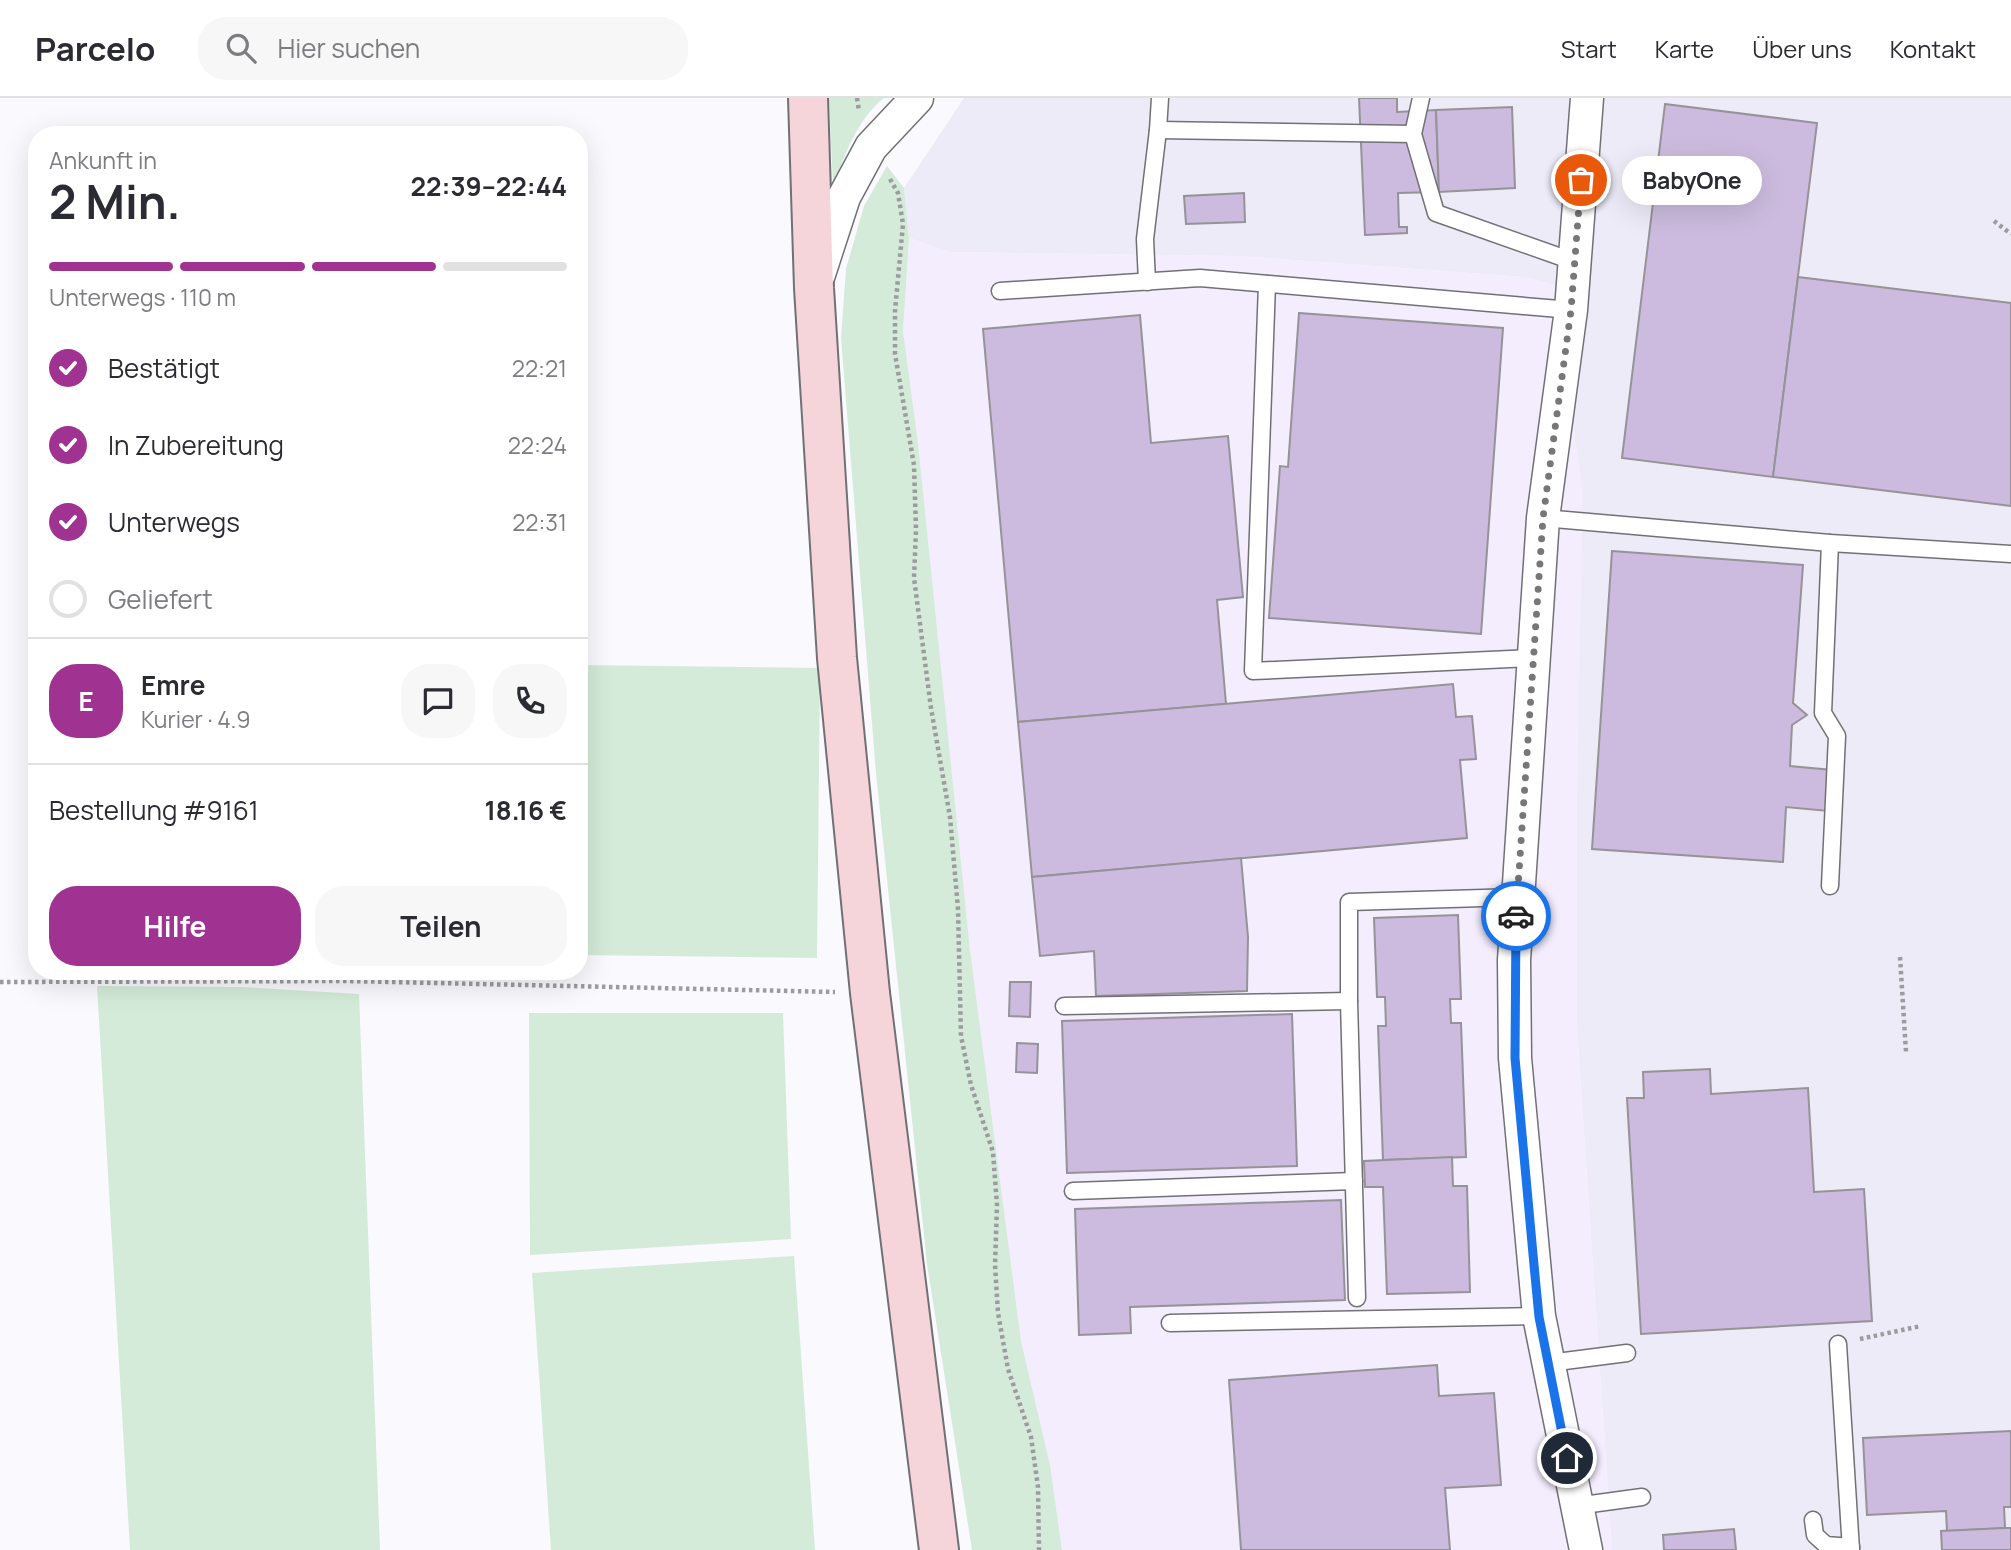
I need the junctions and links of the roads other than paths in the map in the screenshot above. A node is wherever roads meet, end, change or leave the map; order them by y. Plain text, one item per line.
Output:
1 (808, 98) edge
2 (917, 98) edge
3 (1160, 98) edge
4 (1421, 98) edge
5 (1587, 98) edge
6 (1158, 130) junction
7 (1413, 134) junction
8 (1575, 262) junction
9 (1147, 282) junction
10 (1267, 284) junction
11 (814, 288) junction
12 (1000, 291) dead end
13 (1571, 310) junction
14 (1543, 518) junction
15 (1830, 543) junction
16 (2011, 554) edge
17 (1533, 658) junction
18 (1830, 886) dead end
19 (1517, 897) junction
20 (1349, 1001) junction
21 (1064, 1006) dead end
22 (1354, 1181) junction
23 (1073, 1191) dead end
24 (1357, 1298) dead end
25 (1539, 1317) junction
26 (1170, 1322) dead end
27 (1838, 1344) road end
28 (1627, 1353) dead end
29 (1549, 1363) junction
30 (1642, 1497) dead end
31 (1576, 1506) junction
32 (1813, 1520) dead end
33 (1851, 1548) edge
34 (939, 1550) edge
35 (1586, 1550) edge

1 - 11 main road
2 - 11 street
3 - 6 lane
4 - 7 lane
5 - 8 street
6 - 7 lane
6 - 9 lane
7 - 8 lane
8 - 13 street
9 - 10 lane
9 - 12 lane
10 - 13 lane
10 - 17 lane
11 - 34 main road
13 - 14 street
14 - 15 lane
14 - 17 street
15 - 16 lane
15 - 18 lane
17 - 19 street
19 - 20 lane
19 - 25 street
20 - 21 lane
20 - 22 lane
22 - 23 lane
22 - 24 lane
25 - 26 lane
25 - 29 street
27 - 33 lane
28 - 29 lane
29 - 31 street
30 - 31 lane
31 - 35 street
32 - 33 lane

